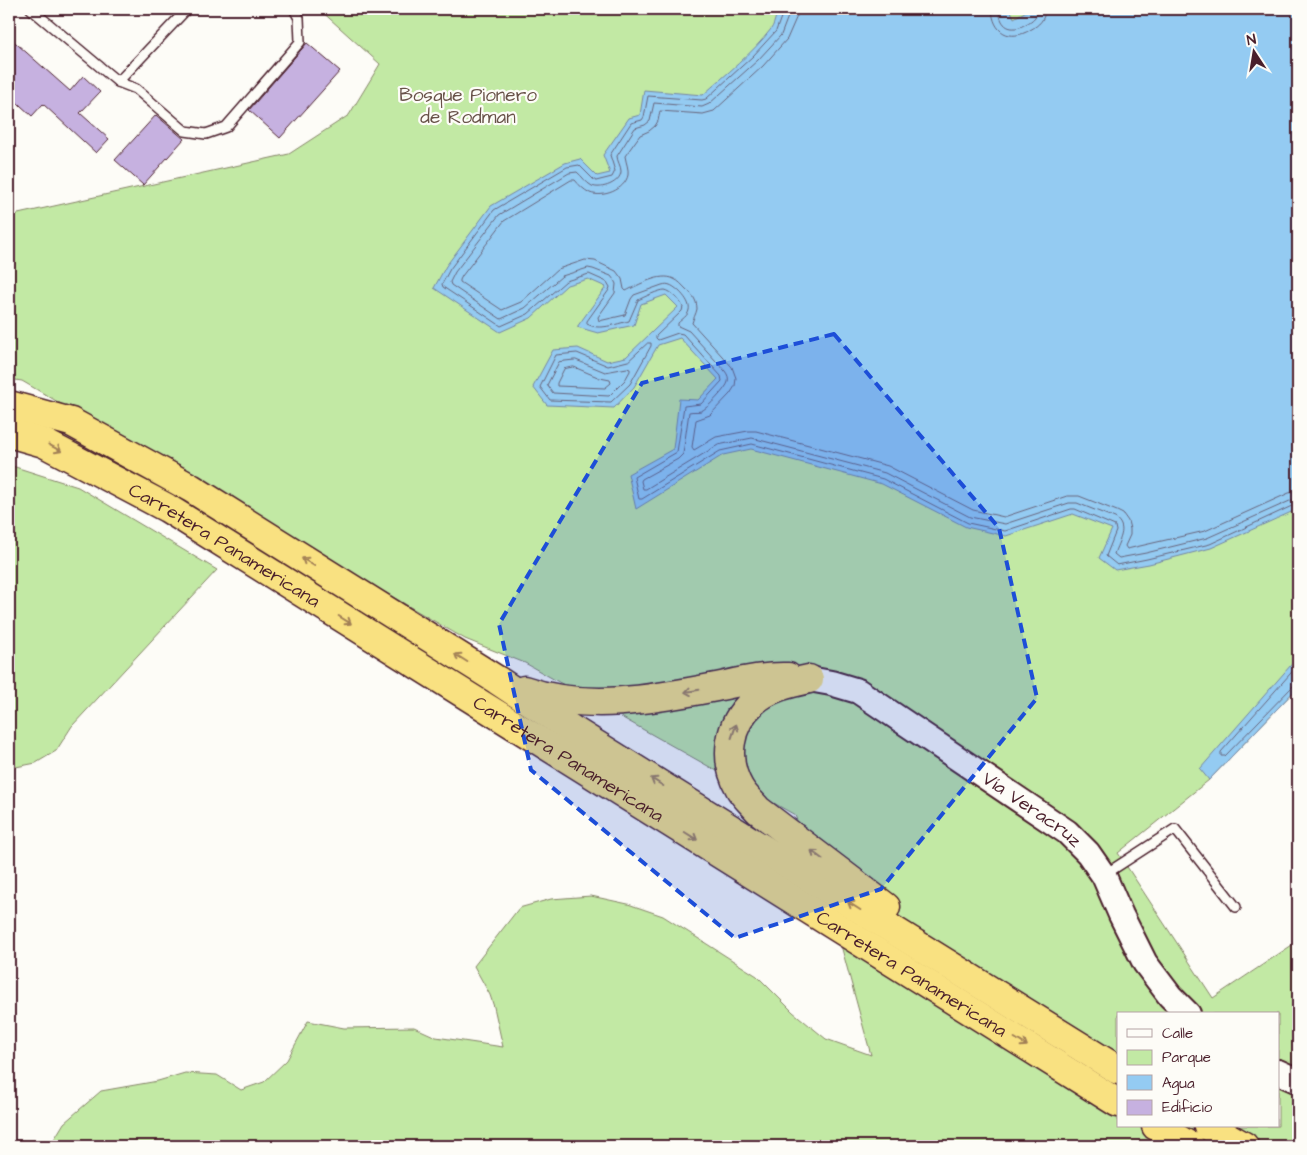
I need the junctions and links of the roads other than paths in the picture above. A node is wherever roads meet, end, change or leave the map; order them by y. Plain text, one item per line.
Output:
1 (31, 9) edge
2 (187, 9) edge
3 (294, 9) edge
4 (118, 82) junction
5 (9, 406) edge
6 (9, 433) edge
7 (809, 679) junction
8 (497, 680) junction
9 (1104, 876) junction
10 (1236, 908) dead end
11 (1186, 1012) edge
12 (1038, 1020) junction
13 (1117, 1069) edge
14 (1280, 1073) edge
15 (1298, 1081) edge
16 (1117, 1102) edge
17 (1159, 1128) edge
18 (1212, 1128) edge
19 (1190, 1146) edge
20 (1244, 1146) edge

1 - 4 lane
2 - 4 lane
3 - 4 lane
8 -> 5 highway, Carretera Panamericana
6 -> 16 highway, Carretera Panamericana
7 -> 8 highway
7 - 9 street, Vía Veracruz
12 -> 7 highway
12 -> 8 highway, Carretera Panamericana
9 - 10 lane
9 - 11 street, Vía Veracruz
12 - 13 highway, Carretera Panamericana
14 - 15 street
17 - 19 highway
18 - 20 highway

